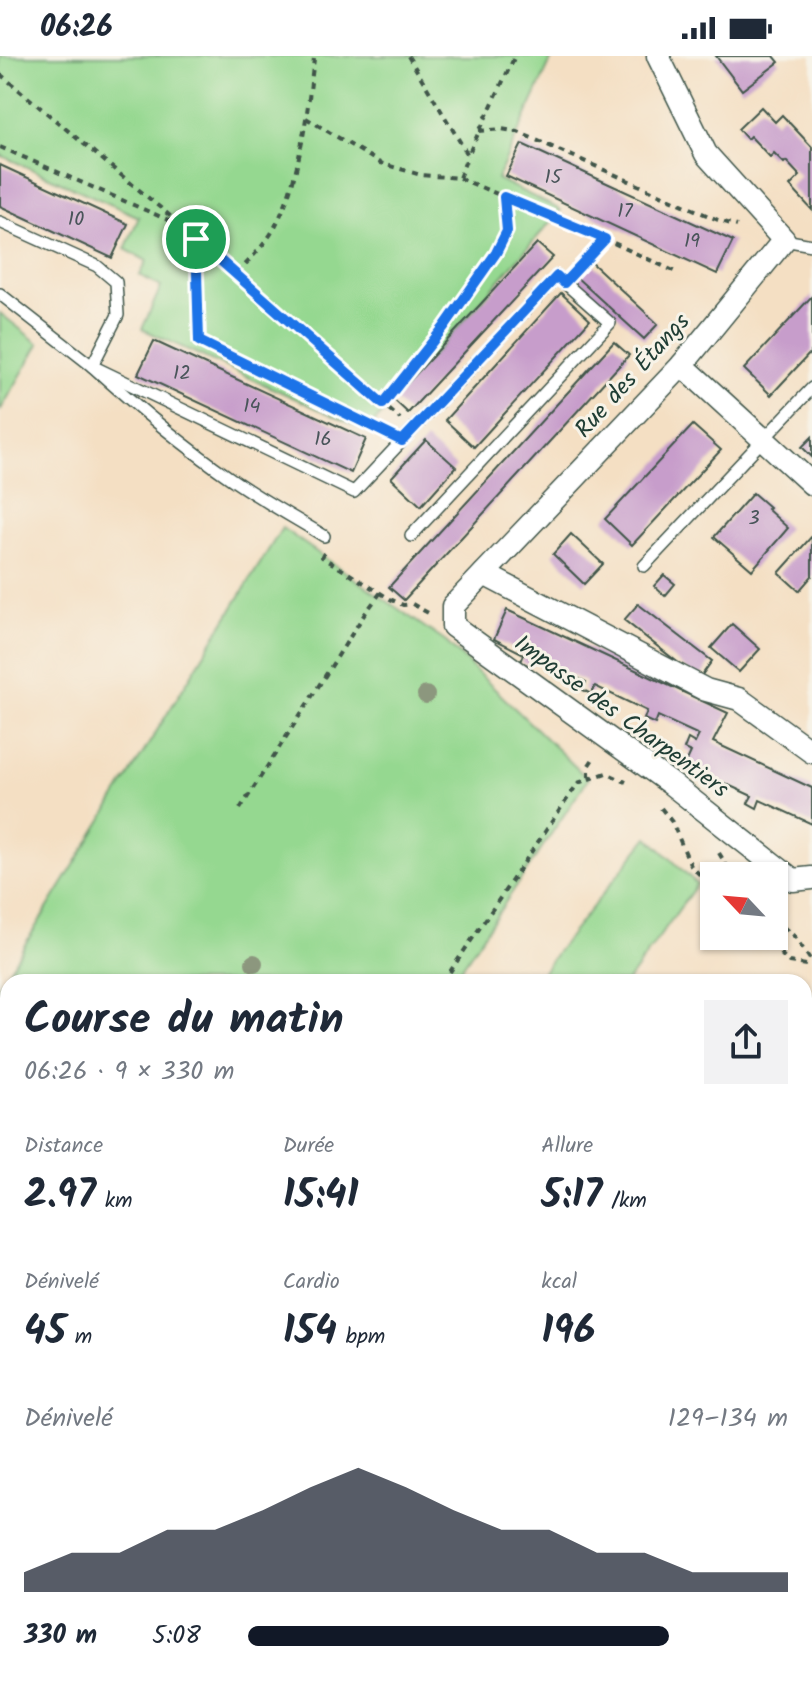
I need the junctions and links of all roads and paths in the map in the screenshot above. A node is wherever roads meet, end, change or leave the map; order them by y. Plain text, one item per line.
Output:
1 (408, 56) edge
2 (515, 56) edge
3 (658, 56) edge
4 (313, 57) edge
5 (0, 74) edge
6 (306, 118) junction
7 (479, 131) junction
8 (0, 147) edge
9 (468, 155) junction
10 (459, 178) junction
11 (504, 197) junction
12 (0, 222) edge
13 (181, 225) junction
14 (196, 239) junction
15 (605, 239) junction
16 (784, 240) junction
17 (812, 245) edge
18 (678, 273) dead end
19 (236, 275) junction
20 (564, 283) junction
21 (0, 294) edge
22 (682, 365) junction
23 (92, 366) junction
24 (812, 388) edge
25 (383, 404) junction
26 (412, 430) junction
27 (763, 440) junction
28 (402, 441) junction
29 (812, 484) edge
30 (324, 536) dead end
31 (411, 536) dead end
32 (327, 549) dead end
33 (644, 566) dead end
34 (484, 574) junction
35 (381, 592) junction
36 (453, 626) junction
37 (812, 752) edge
38 (630, 784) dead end
39 (657, 802) dead end
40 (240, 809) dead end
41 (700, 875) edge
42 (812, 878) edge
43 (788, 931) edge
44 (777, 950) edge
45 (812, 964) edge
46 (448, 974) edge

1 - 9 path
2 - 7 path
3 - 16 street
4 - 6 path
5 - 13 path
6 - 10 path
6 - 19 path
7 - 9 path
7 - 16 path
8 - 13 path
9 - 10 path
10 - 11 path
11 - 15 path
11 - 25 path
12 - 23 lane
13 - 14 path
14 - 19 path
14 - 28 path
15 - 18 path
15 - 20 path
16 - 17 lane
16 - 22 street, Rue des Étangs
19 - 25 path
20 - 26 lane
20 - 31 lane
21 - 23 lane
22 - 27 street
22 - 34 street, Rue des Étangs
23 - 28 lane
23 - 30 lane
24 - 27 lane
25 - 26 path
26 - 28 lane
27 - 29 street
27 - 33 lane
32 - 35 path
34 - 36 street
34 - 37 street, Impasse des Charpentiers
35 - 36 path
35 - 40 path
36 - 42 street, Impasse des Charpentiers
38 - 46 path
39 - 41 path
43 - 45 path
44 - 45 path

